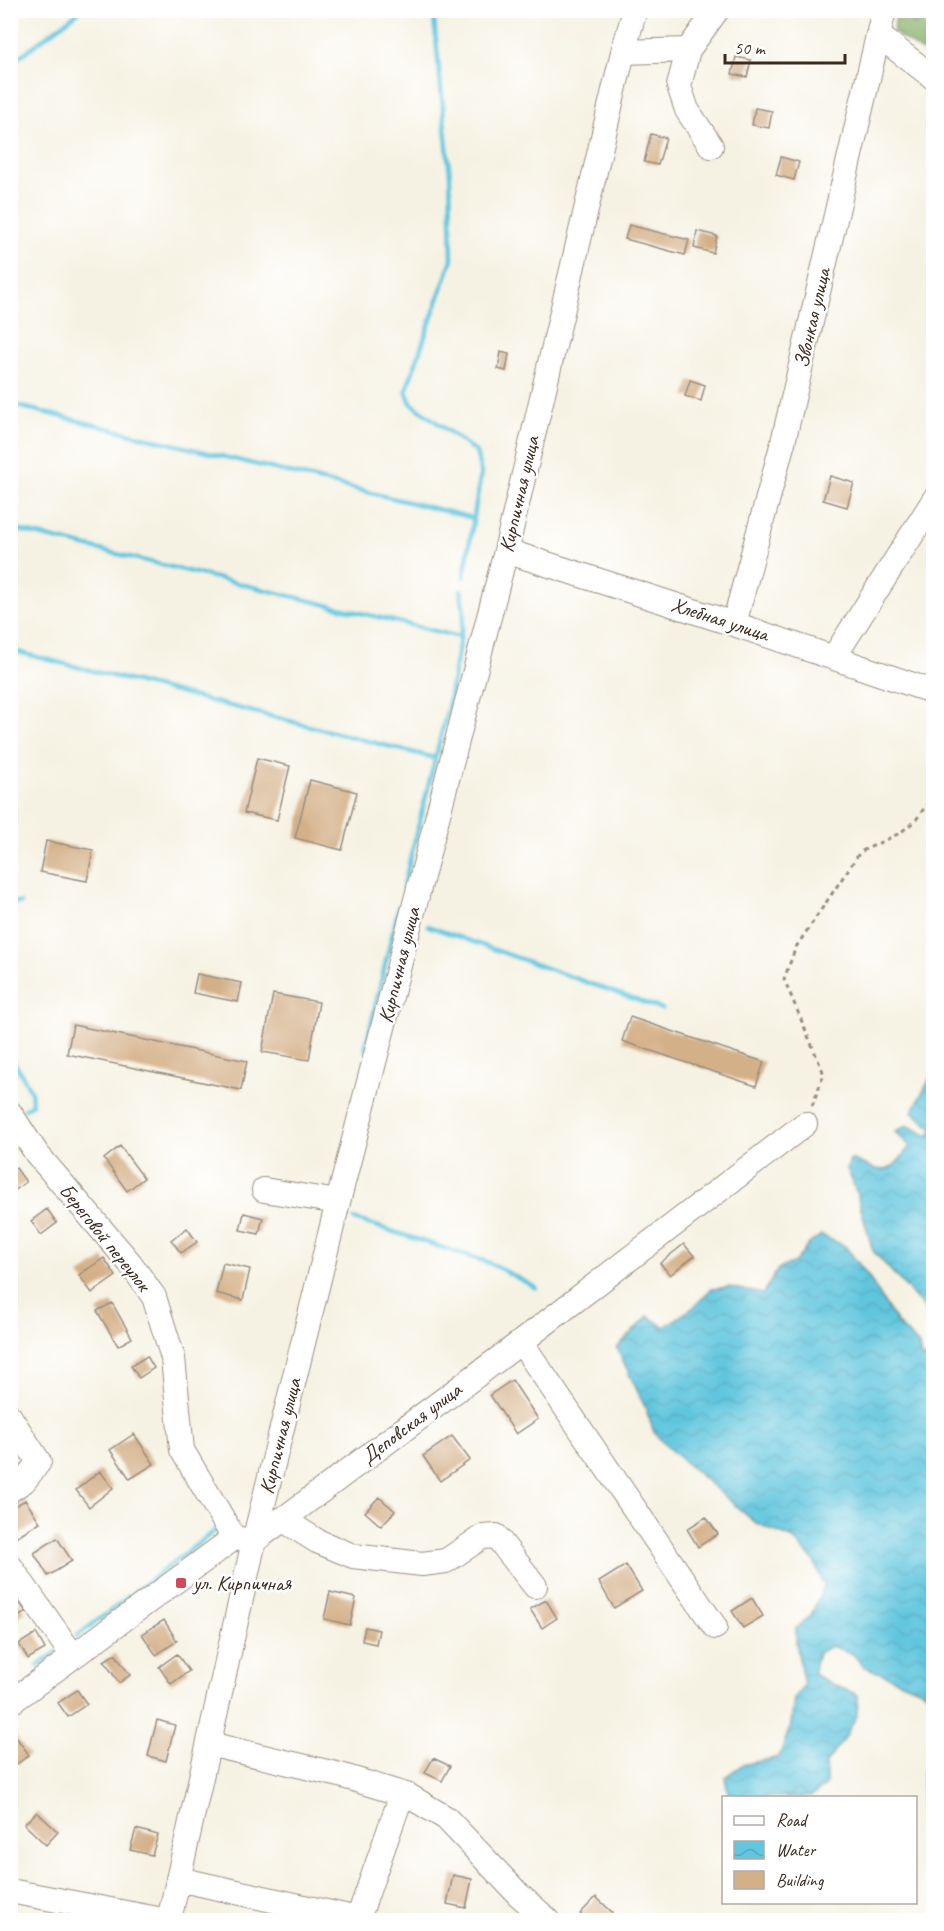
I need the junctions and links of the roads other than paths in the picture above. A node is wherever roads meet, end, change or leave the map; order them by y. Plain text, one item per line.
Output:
1 (635, 10) edge
2 (717, 10) edge
3 (884, 10) edge
4 (878, 35) junction
5 (688, 50) junction
6 (623, 52) junction
7 (933, 78) edge
8 (711, 147) dead end
9 (933, 500) edge
10 (506, 551) junction
11 (734, 624) junction
12 (834, 657) junction
13 (933, 692) edge
14 (10, 1113) edge
15 (805, 1124) road end
16 (264, 1190) dead end
17 (338, 1202) junction
18 (521, 1342) junction
19 (10, 1417) edge
20 (10, 1490) edge
21 (282, 1519) junction
22 (244, 1539) junction
23 (10, 1566) edge
24 (536, 1586) dead end
25 (715, 1627) dead end
26 (74, 1656) junction
27 (10, 1703) edge
28 (209, 1744) junction
29 (402, 1794) junction
30 (178, 1879) junction
31 (10, 1891) edge
32 (163, 1920) edge
33 (169, 1920) edge
34 (548, 1920) edge

1 - 6 street, Кирпичная улица
2 - 5 street
3 - 4 street, Звонкая улица
4 - 7 street
4 - 11 street, Звонкая улица
5 - 6 street
5 - 8 street
6 - 10 street, Кирпичная улица
9 - 12 street
10 - 11 street, Хлебная улица
10 - 17 street, Кирпичная улица
11 - 12 street, Хлебная улица
12 - 13 street, Хлебная улица
14 - 22 street, Береговой переулок
15 - 18 street, Деповская улица
16 - 17 street
17 - 22 street, Кирпичная улица
18 - 21 street, Деповская улица
18 - 25 street
19 - 20 street
21 - 22 street, Деповская улица
21 - 24 street
22 - 26 street, Деповская улица
22 - 28 street, Кирпичная улица
23 - 26 street
26 - 27 street, Деповская улица
28 - 29 street
28 - 30 street, Кирпичная улица
29 - 30 street
29 - 34 street
30 - 33 street, Кирпичная улица
31 - 32 street

